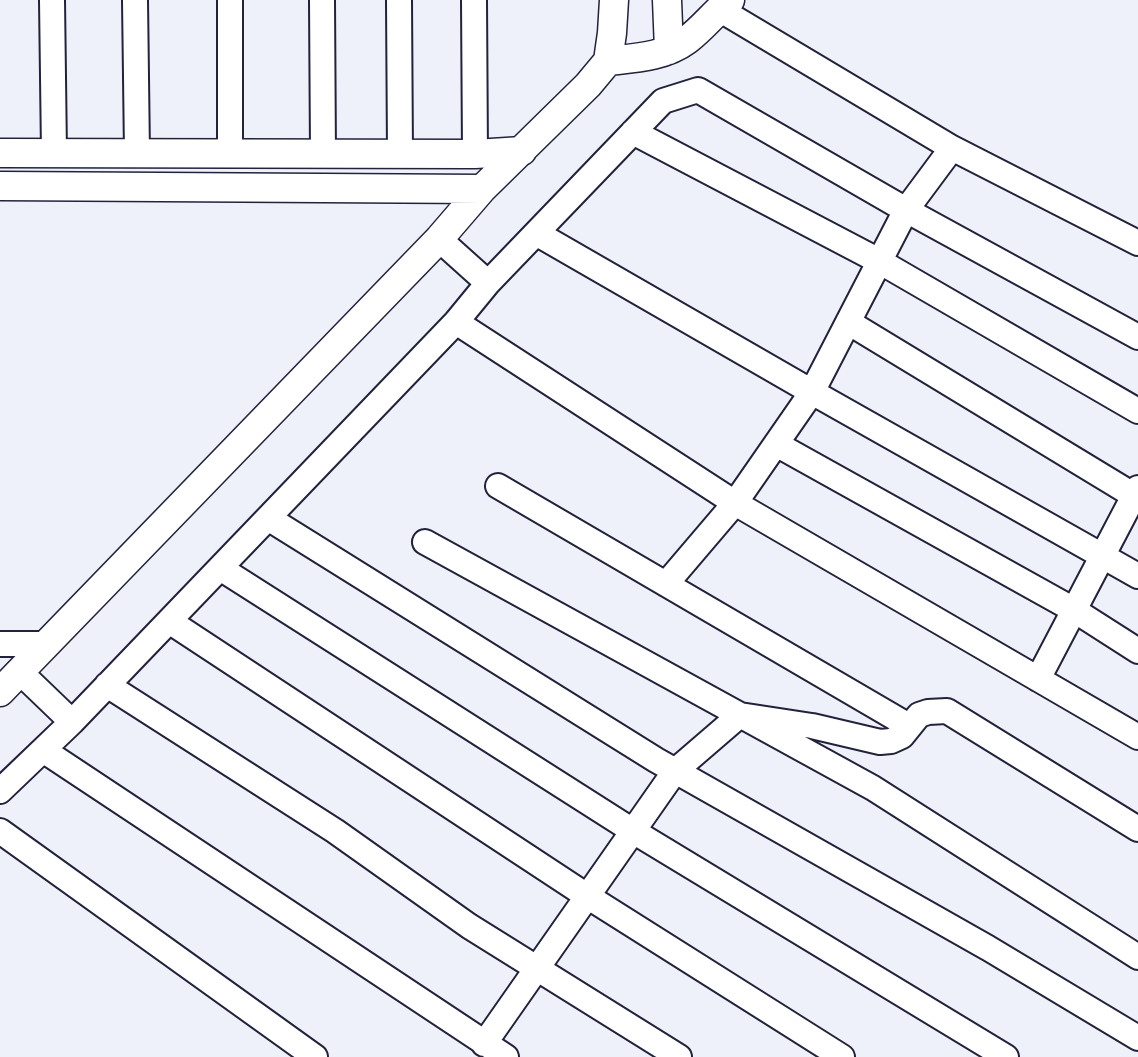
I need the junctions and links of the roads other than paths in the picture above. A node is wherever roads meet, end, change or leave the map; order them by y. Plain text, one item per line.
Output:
1 (52, 0) edge
2 (135, 0) edge
3 (230, 0) edge
4 (322, 0) edge
5 (399, 0) edge
6 (474, 0) edge
7 (614, 0) edge
8 (667, 0) edge
9 (724, 4) edge
10 (669, 50) junction
11 (608, 61) junction
12 (633, 132) junction
13 (952, 148) junction
14 (522, 151) junction
15 (0, 153) edge
16 (54, 153) junction
17 (137, 153) junction
18 (230, 154) junction
19 (323, 154) junction
20 (400, 154) junction
21 (475, 154) junction
22 (0, 186) edge
23 (482, 189) junction
24 (906, 210) junction
25 (536, 233) junction
26 (439, 240) junction
27 (1138, 242) edge
28 (879, 262) junction
29 (488, 282) junction
30 (456, 322) junction
31 (848, 322) junction
32 (1138, 336) edge
33 (812, 392) junction
34 (1138, 411) edge
35 (776, 444) junction
36 (498, 486) dead end
37 (1137, 494) edge
38 (735, 502) junction
39 (268, 518) junction
40 (426, 542) dead end
41 (1103, 555) junction
42 (220, 568) junction
43 (1138, 576) edge
44 (666, 584) junction
45 (1074, 610) junction
46 (169, 621) junction
47 (0, 644) edge
48 (45, 644) junction
49 (1138, 651) edge
50 (20, 672) junction
51 (1038, 679) junction
52 (107, 685) junction
53 (0, 692) edge
54 (740, 715) junction
55 (72, 722) junction
56 (909, 726) junction
57 (1138, 737) edge
58 (43, 750) junction
59 (675, 771) junction
60 (0, 791) edge
61 (1138, 829) edge
62 (0, 831) edge
63 (633, 831) junction
64 (587, 896) junction
65 (1138, 957) edge
66 (536, 969) junction
67 (1138, 1038) edge
68 (484, 1044) junction
69 (315, 1057) edge
70 (506, 1057) edge
71 (679, 1057) edge
72 (842, 1057) edge
73 (1006, 1057) edge

1 - 16 street
2 - 17 street
3 - 18 street
4 - 19 street
5 - 20 street
6 - 21 street
7 - 11 street
8 - 10 street
9 - 10 street
9 - 13 street
10 - 11 street
11 - 14 street
12 - 24 street
12 - 25 street
12 - 28 street
13 - 24 street
13 - 27 street
14 - 21 street
14 - 23 street
15 - 16 street
16 - 17 street
17 - 18 street
18 - 19 street
19 - 20 street
20 - 21 street
22 - 23 street
23 - 26 street
24 - 28 street
24 - 32 street
25 - 29 street
25 - 33 street
26 - 29 street
26 - 48 street
28 - 31 street
28 - 34 street
29 - 30 street
30 - 38 street
30 - 39 street
31 - 33 street
31 - 37 street
33 - 35 street
33 - 41 street
35 - 38 street
35 - 45 street
36 - 44 street
37 - 41 street
38 - 44 street
38 - 51 street
39 - 42 street
39 - 59 street
40 - 54 street
41 - 43 street
41 - 45 street
42 - 46 street
42 - 63 street
44 - 56 street
45 - 49 street
45 - 51 street
46 - 52 street
46 - 64 street
47 - 48 street
48 - 50 street
50 - 53 street
50 - 55 street
51 - 57 street
52 - 55 street
52 - 66 street
54 - 56 street
54 - 59 street
54 - 65 street
55 - 58 street
56 - 61 street
58 - 60 street
58 - 68 street
59 - 63 street
59 - 67 street
62 - 69 street
63 - 64 street
63 - 73 street
64 - 66 street
64 - 72 street
66 - 68 street
66 - 71 street
68 - 70 street

